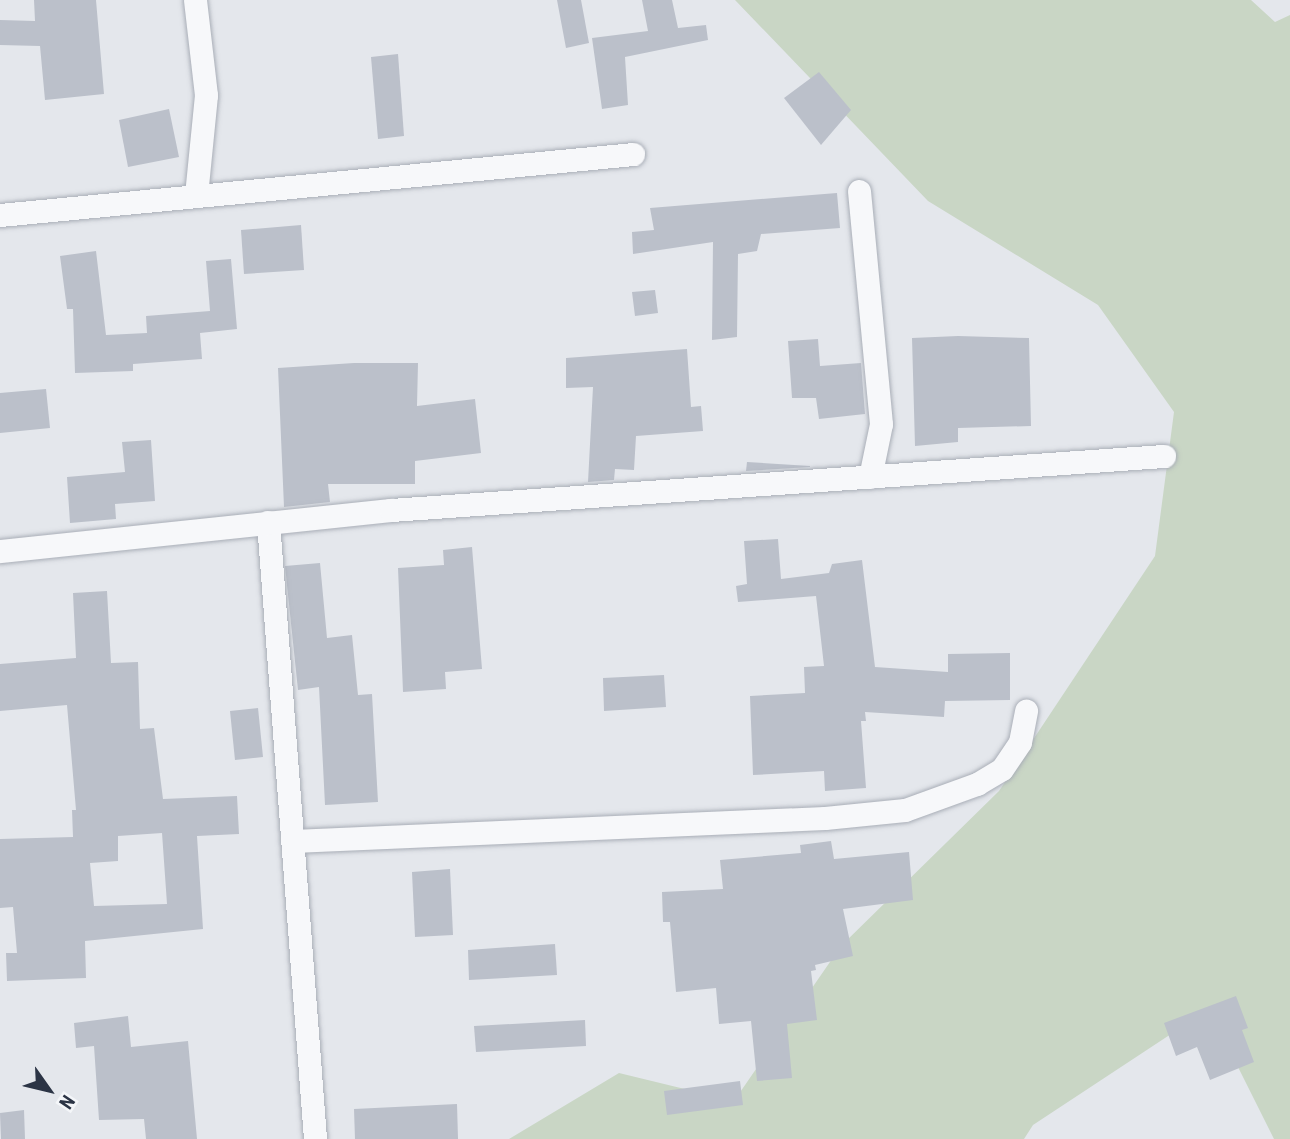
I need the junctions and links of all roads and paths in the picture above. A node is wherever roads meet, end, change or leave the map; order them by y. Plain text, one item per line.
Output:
1 (195, 0) edge
2 (633, 153) dead end
3 (859, 191) dead end
4 (196, 196) junction
5 (0, 215) edge
6 (1164, 456) dead end
7 (870, 477) junction
8 (268, 522) junction
9 (0, 551) edge
10 (1026, 711) dead end
11 (293, 841) junction
12 (315, 1139) edge

1 - 4 street
2 - 4 street
3 - 7 street
4 - 5 street
6 - 7 street
7 - 8 street
8 - 9 street
8 - 11 street
10 - 11 street
11 - 12 street

